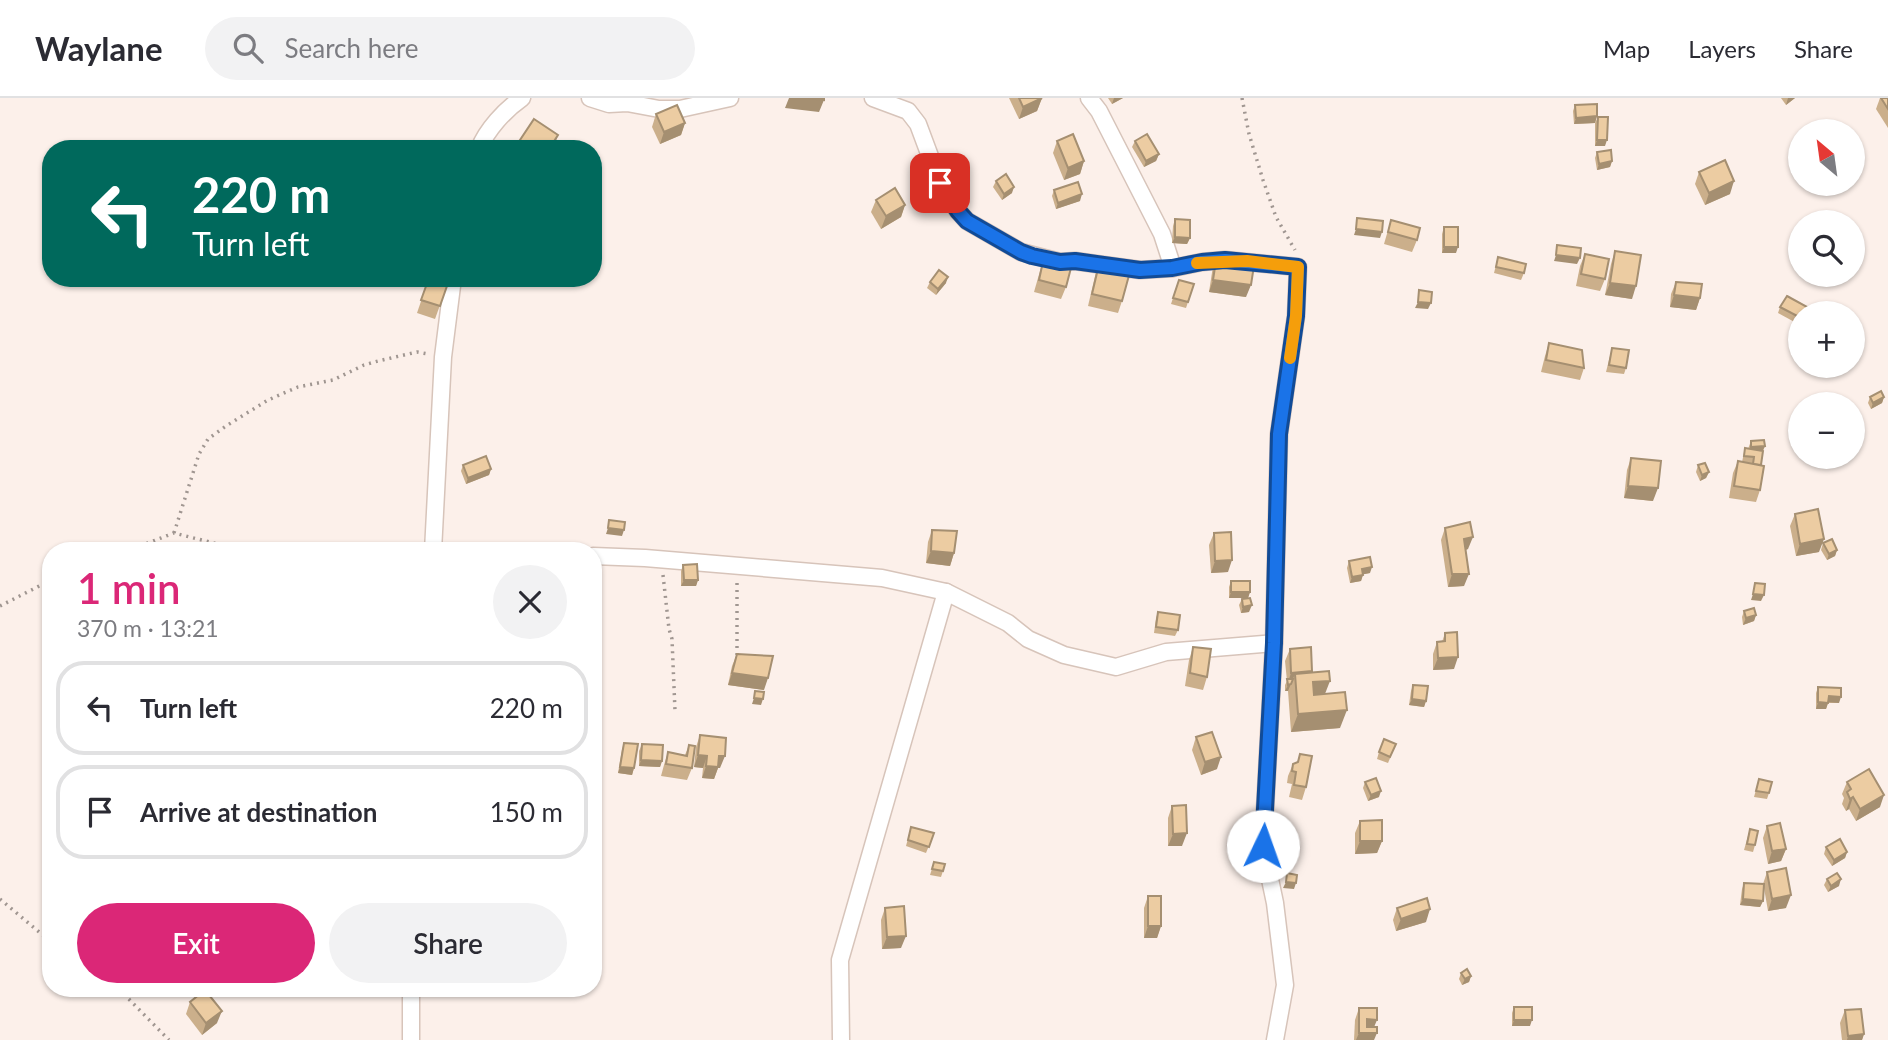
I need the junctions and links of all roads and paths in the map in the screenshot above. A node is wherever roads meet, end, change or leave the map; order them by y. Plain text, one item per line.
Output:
1 (522, 98) edge
2 (590, 98) edge
3 (730, 98) edge
4 (873, 98) edge
5 (1089, 98) edge
6 (1242, 98) edge
7 (482, 140) edge
8 (1298, 267) junction
9 (1172, 268) junction
10 (452, 287) edge
11 (443, 357) junction
12 (174, 533) junction
13 (150, 542) edge
14 (210, 542) edge
15 (433, 542) edge
16 (602, 556) edge
17 (662, 559) junction
18 (737, 566) junction
19 (42, 585) edge
20 (946, 592) junction
21 (0, 606) edge
22 (1274, 643) junction
23 (737, 655) edge
24 (675, 711) dead end
25 (0, 899) edge
26 (42, 934) edge
27 (127, 997) edge
28 (411, 997) edge
29 (169, 1040) edge
30 (411, 1040) edge
31 (841, 1040) edge
32 (1275, 1040) edge

1 - 7 street
2 - 3 street
4 - 9 street
5 - 9 street
6 - 8 path
8 - 9 street
8 - 22 street
10 - 11 street
11 - 12 path
11 - 15 street
12 - 13 path
12 - 14 path
16 - 17 street
17 - 18 street
17 - 24 path
18 - 20 street
18 - 23 path
19 - 21 path
20 - 22 street
20 - 31 street
22 - 32 street
25 - 26 path
27 - 29 path
28 - 30 street

